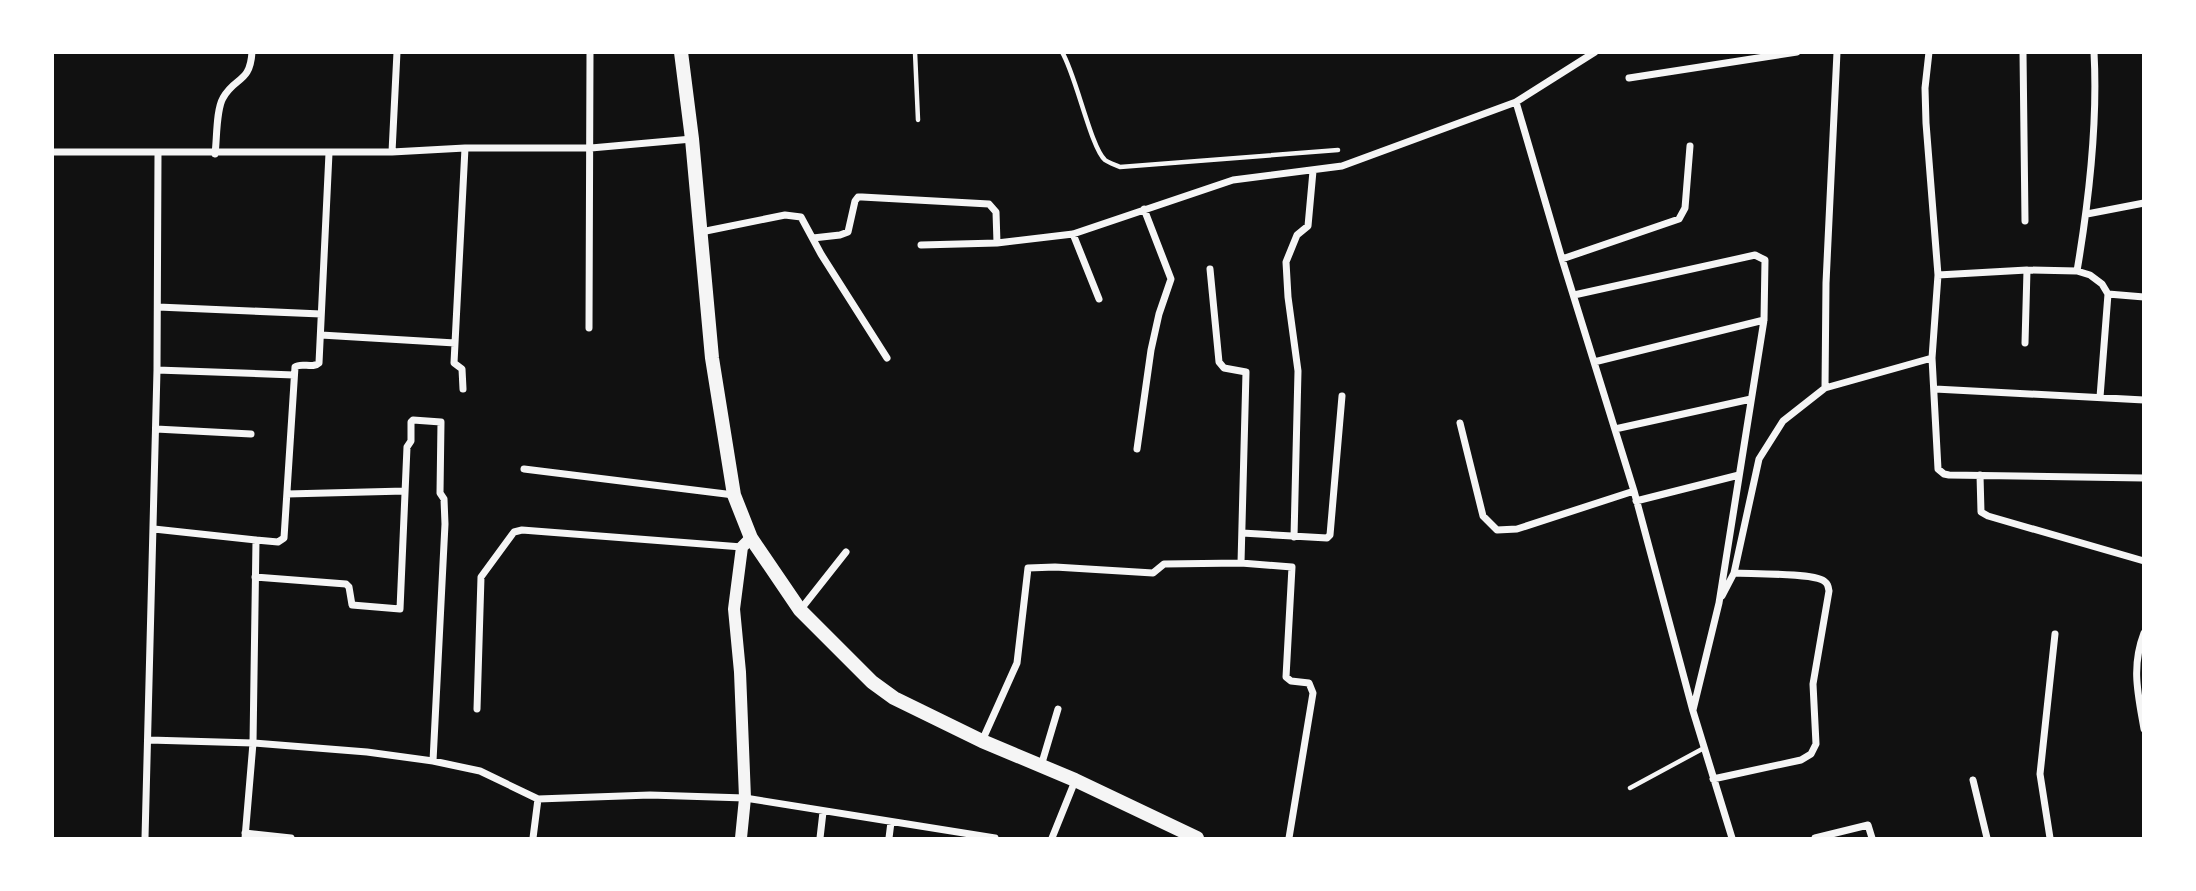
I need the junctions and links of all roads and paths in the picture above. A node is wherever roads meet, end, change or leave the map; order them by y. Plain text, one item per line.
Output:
1 (252, 52) edge
2 (397, 52) edge
3 (590, 52) edge
4 (681, 52) edge
5 (915, 52) edge
6 (1595, 52) edge
7 (1797, 52) edge
8 (1837, 52) edge
9 (1929, 52) edge
10 (2023, 52) edge
11 (2094, 52) edge
12 (1063, 53) edge
13 (1629, 78) dead end
14 (1516, 102) junction
15 (918, 120) dead end
16 (692, 139) junction
17 (1690, 146) dead end
18 (465, 148) junction
19 (591, 148) junction
20 (1338, 150) dead end
21 (52, 152) edge
22 (392, 152) junction
23 (329, 153) junction
24 (158, 154) junction
25 (215, 154) junction
26 (1313, 171) junction
27 (2144, 203) edge
28 (1144, 209) junction
29 (2087, 214) junction
30 (2025, 222) dead end
31 (701, 232) junction
32 (1073, 234) junction
33 (813, 238) junction
34 (997, 243) junction
35 (921, 245) dead end
36 (1562, 259) junction
37 (1210, 269) dead end
38 (2028, 270) junction
39 (2077, 271) junction
40 (1938, 275) junction
41 (2108, 294) junction
42 (1574, 295) junction
43 (2144, 297) edge
44 (1099, 299) dead end
45 (158, 307) junction
46 (321, 314) junction
47 (1764, 320) junction
48 (589, 328) dead end
49 (321, 335) junction
50 (455, 343) junction
51 (2025, 344) dead end
52 (887, 358) dead end
53 (1932, 358) junction
54 (1594, 362) junction
55 (157, 370) junction
56 (295, 375) junction
57 (1825, 388) junction
58 (463, 389) dead end
59 (1935, 389) junction
60 (1342, 396) dead end
61 (2100, 397) junction
62 (1751, 398) junction
63 (2144, 400) edge
64 (1460, 423) dead end
65 (156, 429) junction
66 (1615, 429) junction
67 (251, 434) dead end
68 (1137, 449) dead end
69 (524, 469) dead end
70 (1739, 475) junction
71 (1980, 475) junction
72 (2144, 478) edge
73 (405, 491) junction
74 (1634, 491) junction
75 (287, 494) junction
76 (734, 495) junction
77 (1636, 502) junction
78 (153, 529) junction
79 (1242, 533) junction
80 (1294, 537) junction
81 (256, 540) junction
82 (746, 542) junction
83 (846, 552) dead end
84 (2144, 561) edge
85 (1241, 564) junction
86 (1734, 573) junction
87 (255, 577) junction
88 (1718, 603) junction
89 (800, 610) junction
90 (2144, 633) edge
91 (2055, 634) dead end
92 (477, 709) dead end
93 (1058, 709) dead end
94 (1693, 711) junction
95 (2144, 729) edge
96 (149, 740) junction
97 (982, 741) junction
98 (253, 743) junction
99 (1704, 748) junction
100 (433, 761) junction
101 (1041, 766) junction
102 (1713, 779) junction
103 (1075, 780) junction
104 (1973, 780) dead end
105 (1630, 788) dead end
106 (745, 798) junction
107 (538, 799) junction
108 (823, 812) junction
109 (891, 822) junction
110 (245, 836) edge
111 (145, 838) edge
112 (291, 838) edge
113 (533, 838) edge
114 (741, 838) edge
115 (820, 838) edge
116 (889, 838) edge
117 (995, 838) edge
118 (1052, 838) edge
119 (1197, 838) edge
120 (1289, 838) edge
121 (1732, 838) edge
122 (1815, 838) edge
123 (1872, 838) edge
124 (1987, 838) edge
125 (2050, 838) edge

1 - 25 street
2 - 22 street
3 - 19 street
4 - 16 highway
5 - 15 lane
6 - 14 street
7 - 13 street
8 - 57 street
9 - 40 street
10 - 30 street
11 - 29 street
12 - 20 lane
14 - 26 street
14 - 36 street
16 - 19 street
16 - 31 highway
17 - 36 street
18 - 19 street
18 - 22 street
18 - 50 street
19 - 48 street
21 - 24 street
22 - 23 street
23 - 25 street
23 - 46 street
24 - 25 street
24 - 45 street
26 - 28 street
26 - 80 street
27 - 29 street
28 - 32 street
28 - 68 street
29 - 39 street
31 - 33 street
31 - 76 highway
32 - 34 street
32 - 44 street
33 - 34 street
33 - 52 street
34 - 35 street
36 - 42 street
37 - 79 street
38 - 39 street
38 - 40 street
38 - 51 street
39 - 41 street
40 - 53 street
41 - 43 street
41 - 61 street
42 - 47 street
42 - 54 street
45 - 46 street
45 - 55 street
46 - 49 street
47 - 54 street
47 - 62 street
49 - 50 street
49 - 56 street
50 - 58 street
53 - 57 street
53 - 59 street
54 - 66 street
55 - 56 street
55 - 65 street
56 - 75 street
57 - 86 street
59 - 61 street
59 - 71 street
60 - 80 street
61 - 63 street
62 - 66 street
62 - 70 street
64 - 74 street
65 - 67 street
65 - 78 street
66 - 74 street
69 - 76 street
70 - 77 street
70 - 88 street
71 - 72 street
71 - 84 street
73 - 75 street
73 - 87 street
73 - 100 street
74 - 77 street
75 - 81 street
76 - 82 highway
77 - 94 street
78 - 81 street
78 - 96 street
79 - 80 street
79 - 85 street
81 - 87 street
82 - 89 highway
82 - 92 street
82 - 106 main road
83 - 89 street
85 - 97 street
85 - 120 street
86 - 88 street
86 - 102 street
87 - 98 street
88 - 94 street
89 - 97 highway
90 - 95 street
91 - 125 street
93 - 101 street
94 - 99 street
96 - 98 street
96 - 111 street
97 - 101 highway
98 - 100 street
98 - 110 street
99 - 102 street
99 - 105 lane
100 - 107 street
101 - 103 highway
102 - 121 street
103 - 118 street
103 - 119 highway
104 - 124 street
106 - 107 street
106 - 108 street
106 - 114 main road
107 - 113 street
108 - 109 street
108 - 115 street
109 - 116 street
109 - 117 street
110 - 112 street
122 - 123 street

